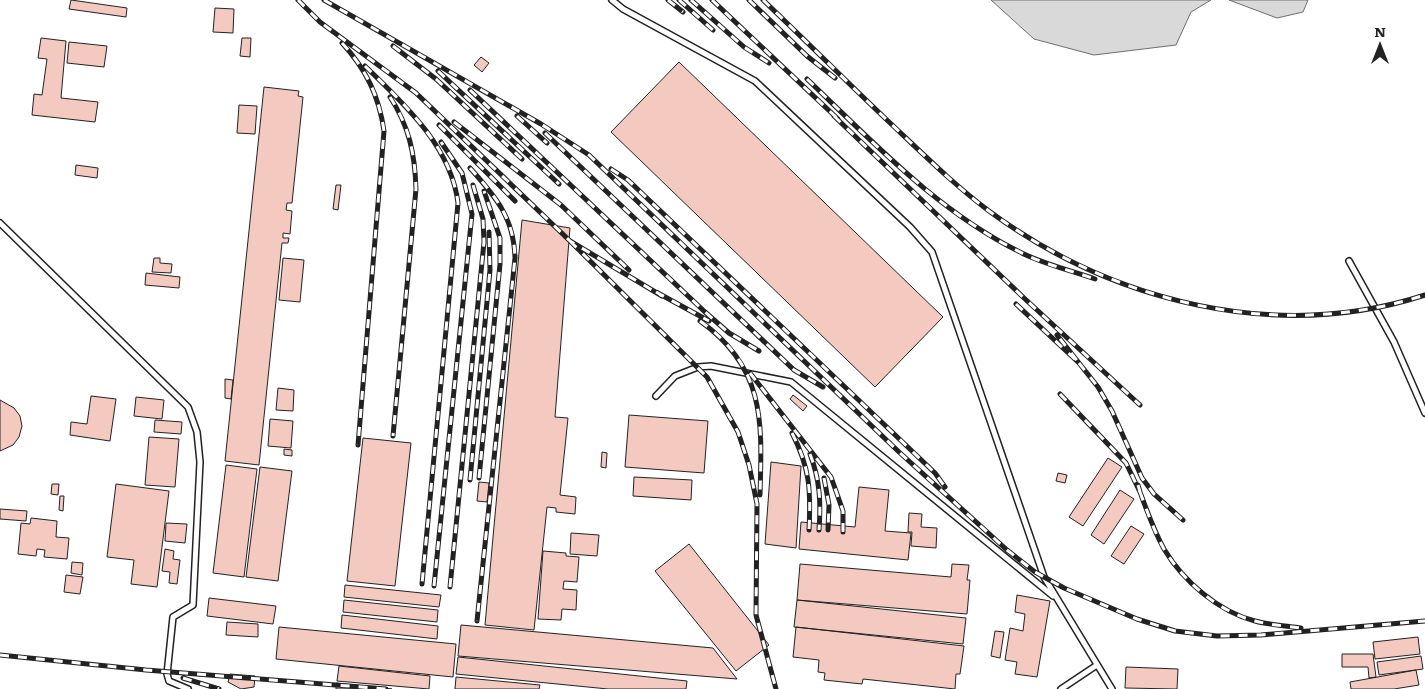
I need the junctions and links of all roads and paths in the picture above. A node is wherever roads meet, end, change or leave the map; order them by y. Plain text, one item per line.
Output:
1 (612, 0) edge
2 (0, 223) edge
3 (1349, 261) dead end
4 (656, 396) dead end
5 (1425, 413) edge
6 (1057, 599) junction
7 (1097, 665) junction
8 (188, 689) edge
9 (1061, 689) edge
10 (1112, 689) edge

1 - 6 lane
2 - 8 lane
3 - 5 lane
4 - 6 lane
6 - 7 lane
7 - 9 lane
7 - 10 lane

